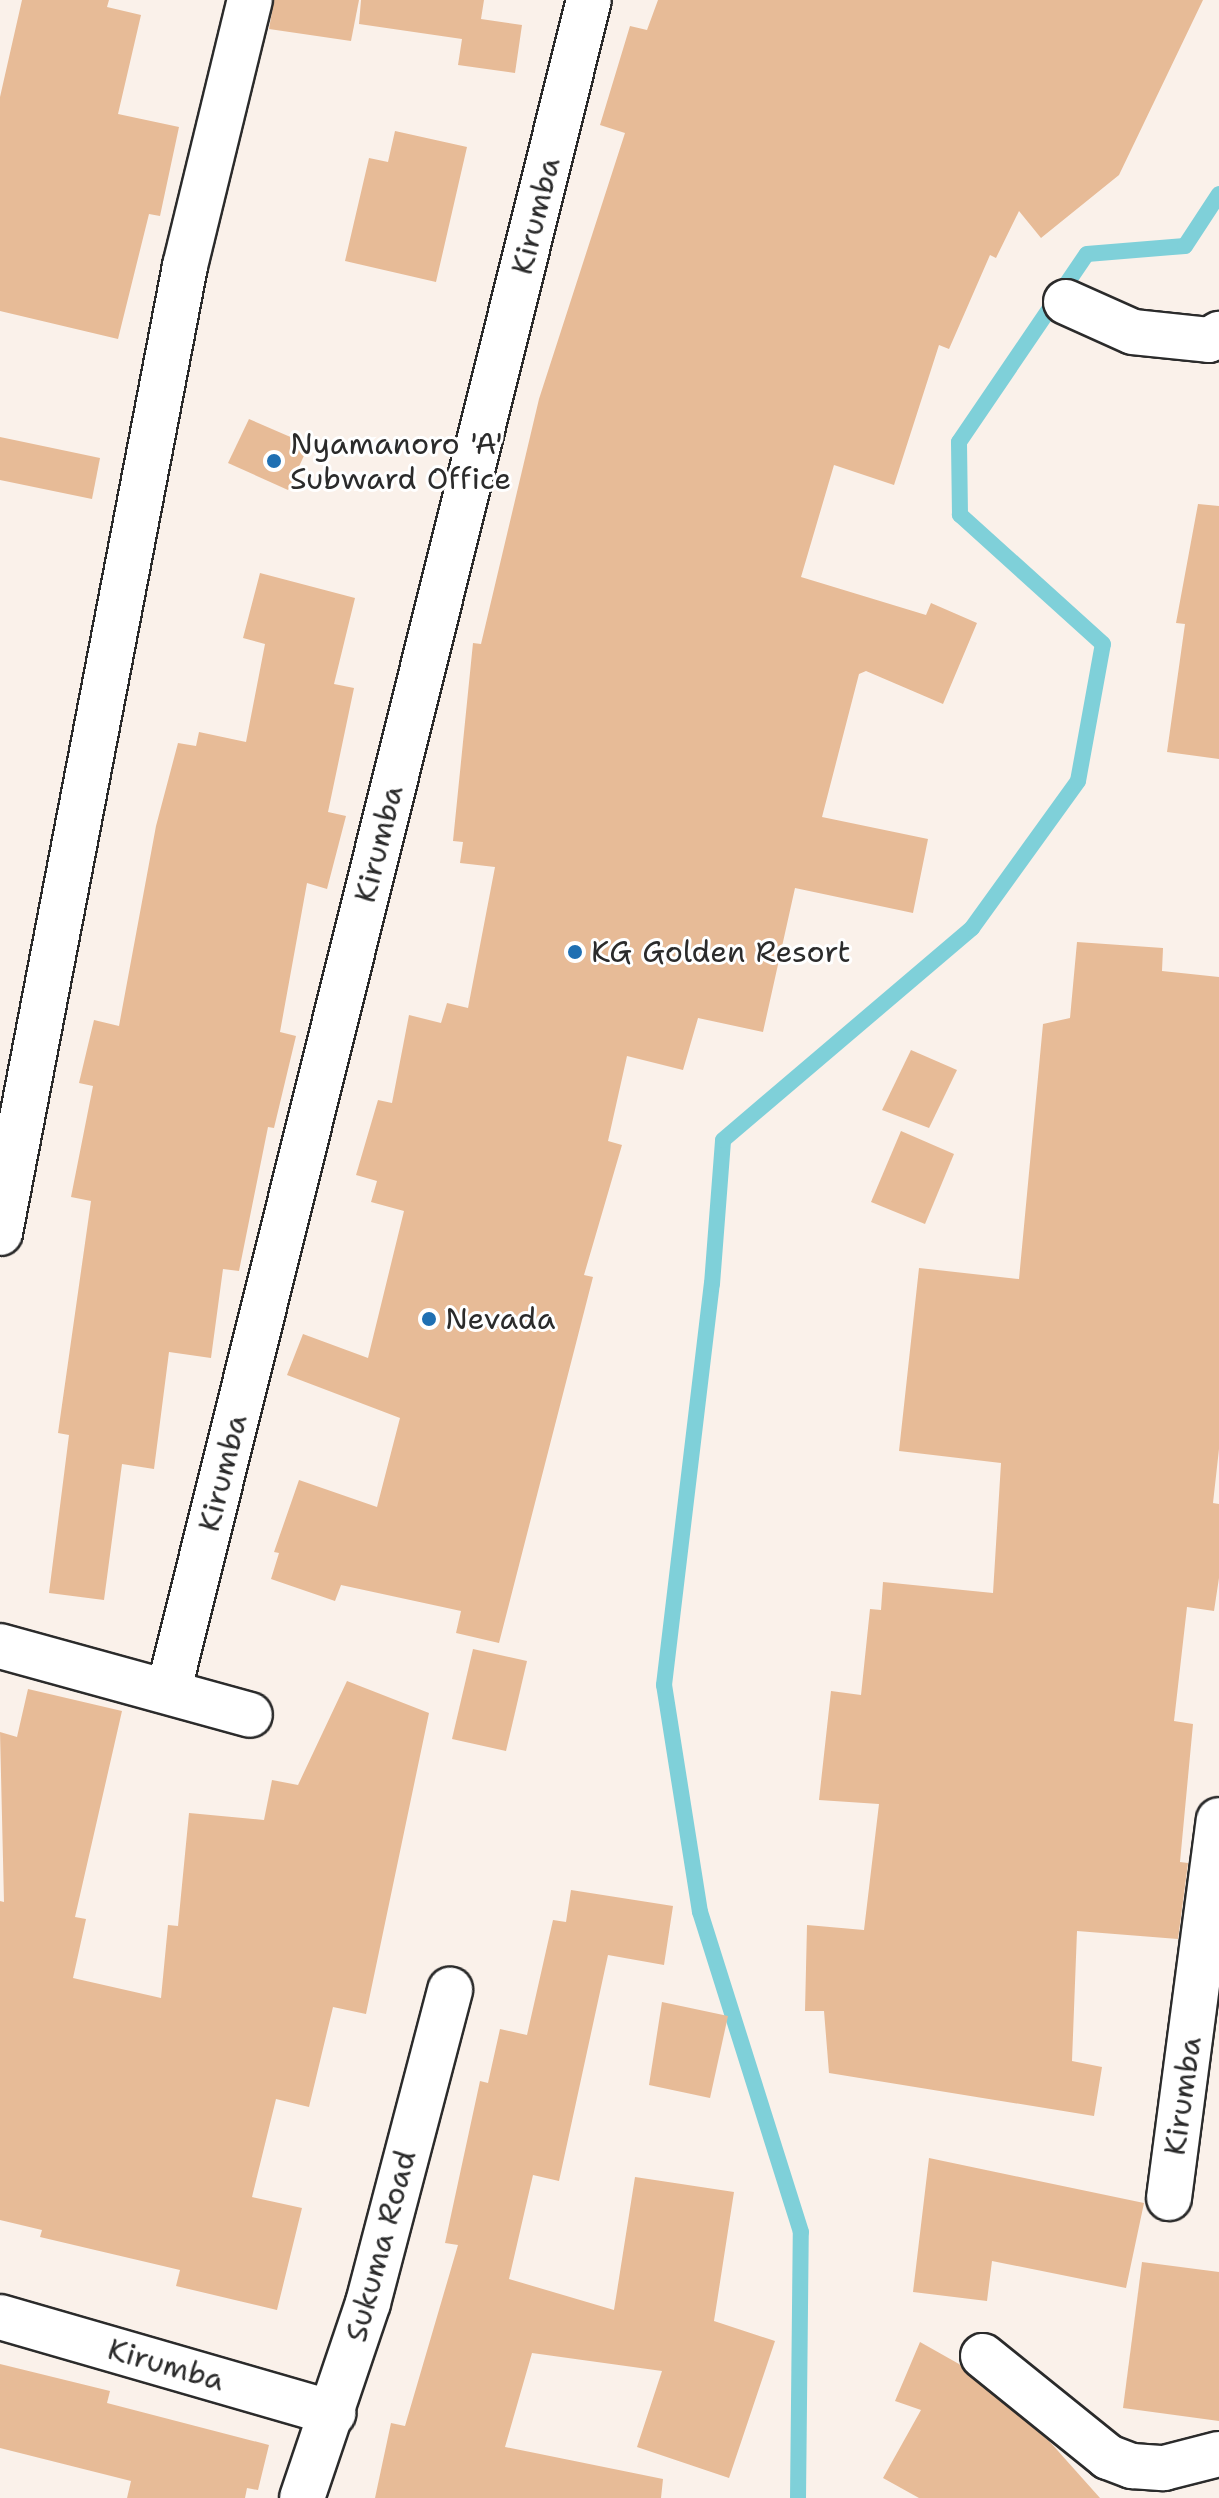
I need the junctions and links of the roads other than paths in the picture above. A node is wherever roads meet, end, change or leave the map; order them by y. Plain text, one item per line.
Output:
1 (250, 0) edge
2 (589, 0) edge
3 (1066, 302) dead end
4 (1219, 334) edge
5 (0, 1233) edge
6 (0, 1646) edge
7 (169, 1689) junction
8 (250, 1715) dead end
9 (1219, 1820) edge
10 (1215, 1899) edge
11 (450, 1990) dead end
12 (1169, 2198) dead end
13 (0, 2317) edge
14 (983, 2356) dead end
15 (333, 2413) junction
16 (1219, 2454) edge
17 (302, 2498) edge

1 - 5 street
2 - 7 street, Kirumba
3 - 4 street
6 - 7 street
7 - 8 street
9 - 10 street, Kirumba
10 - 12 street, Kirumba
11 - 15 street, Sukuma Road
13 - 15 street, Kirumba
14 - 16 street
15 - 17 street, Sukuma Road

